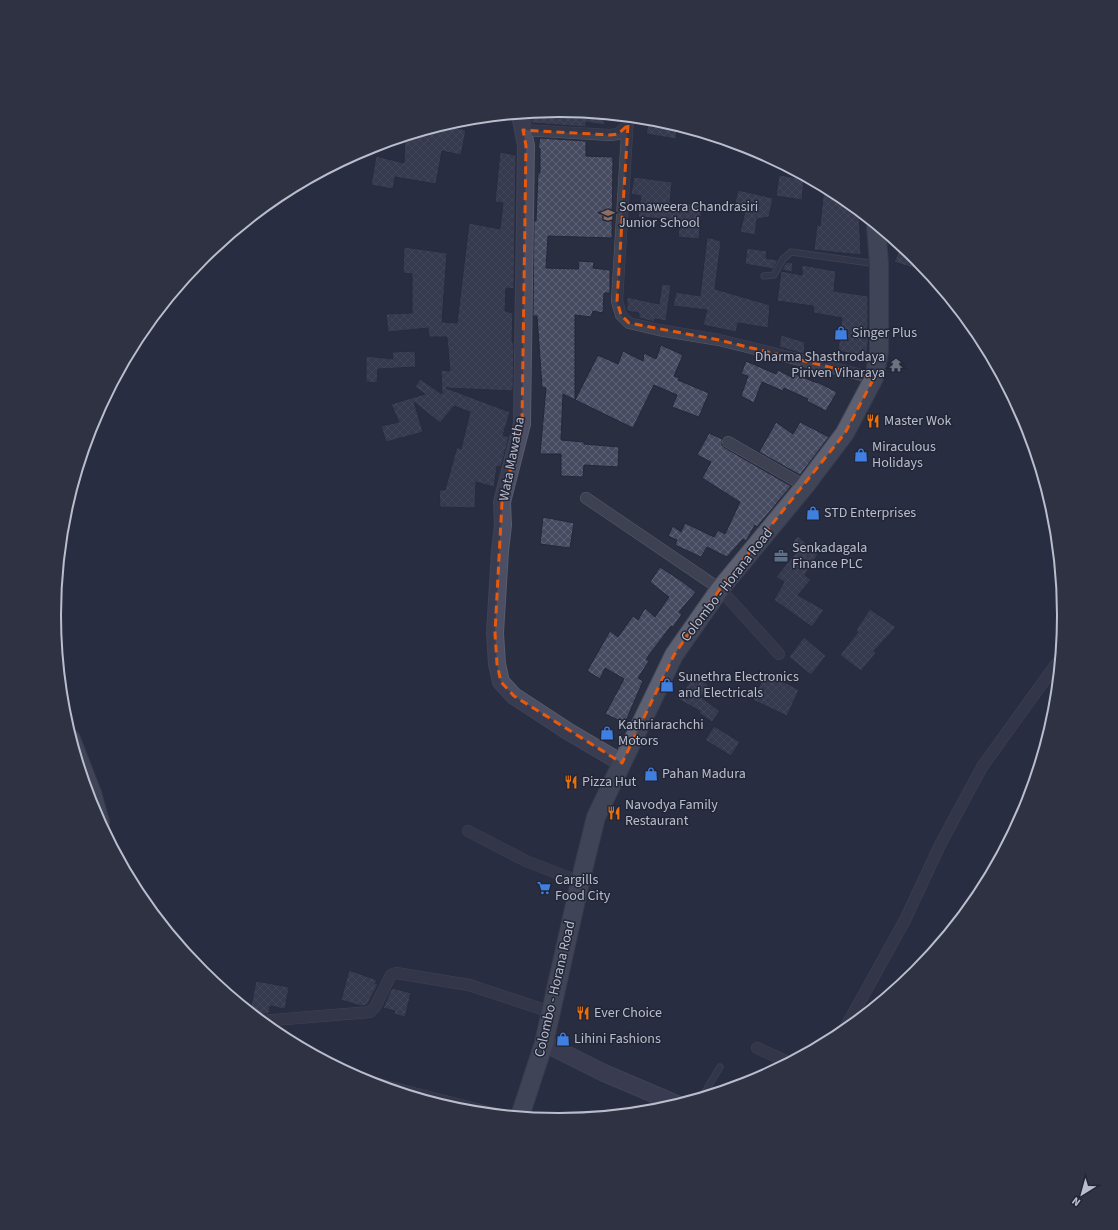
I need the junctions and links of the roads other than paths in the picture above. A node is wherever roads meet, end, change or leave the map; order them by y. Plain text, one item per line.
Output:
1 (521, 118) edge
2 (628, 121) edge
3 (523, 130) junction
4 (877, 232) edge
5 (879, 264) junction
6 (764, 276) dead end
7 (874, 378) junction
8 (728, 442) dead end
9 (805, 486) junction
10 (586, 498) dead end
11 (720, 589) junction
12 (779, 654) dead end
13 (1054, 667) edge
14 (622, 763) junction
15 (468, 831) dead end
16 (580, 882) junction
17 (551, 1012) junction
18 (851, 1018) edge
19 (270, 1020) edge
20 (544, 1043) junction
21 (756, 1048) dead end
22 (783, 1060) edge
23 (720, 1067) dead end
24 (706, 1091) edge
25 (668, 1100) edge
26 (521, 1112) edge

1 - 3 street, Wata Mawatha
2 - 3 street
2 - 7 street
3 - 14 street, Wata Mawatha
4 - 5 main road, Colombo - Horana Road
5 - 6 lane
5 - 7 main road, Colombo - Horana Road
7 - 9 main road, Colombo - Horana Road
8 - 9 street
9 - 11 main road, Colombo - Horana Road
10 - 11 street
11 - 12 street
11 - 14 main road, Colombo - Horana Road
13 - 18 street
14 - 16 main road, Colombo - Horana Road
15 - 16 street
16 - 17 main road, Colombo - Horana Road
17 - 19 street
17 - 20 main road, Colombo - Horana Road
20 - 25 street
20 - 26 main road, Colombo - Horana Road
21 - 22 street
23 - 24 lane

